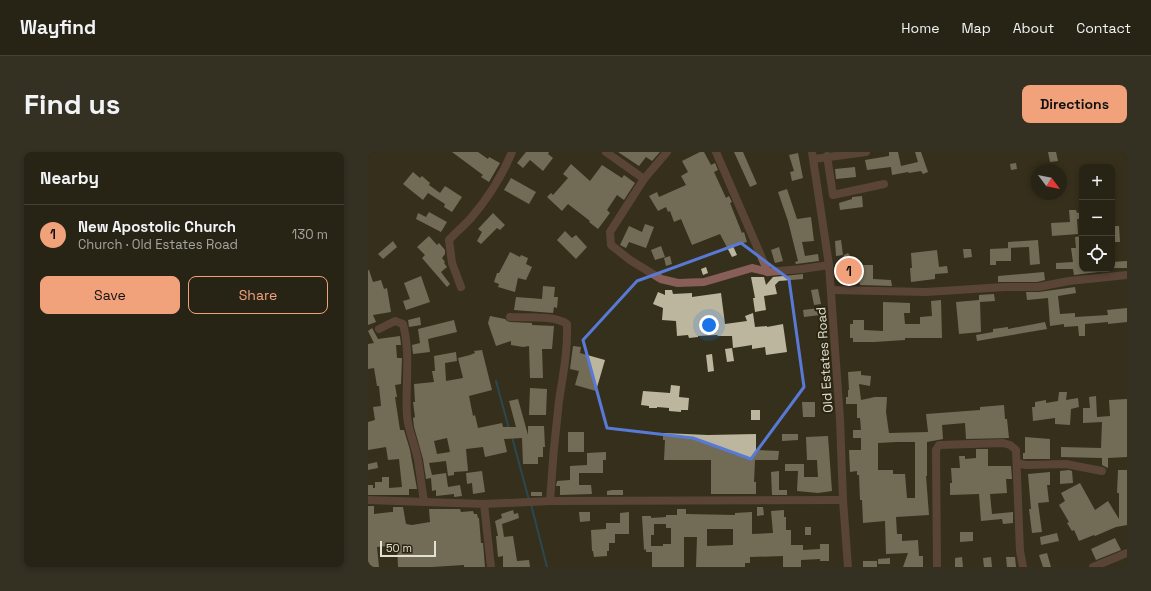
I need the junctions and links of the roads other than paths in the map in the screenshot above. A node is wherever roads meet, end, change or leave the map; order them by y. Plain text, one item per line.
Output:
1 (512, 152) edge
2 (606, 152) edge
3 (667, 152) edge
4 (716, 152) edge
5 (866, 152) edge
6 (813, 155) edge
7 (827, 156) junction
8 (644, 179) junction
9 (884, 184) dead end
10 (829, 265) junction
11 (768, 272) junction
12 (1127, 275) edge
13 (461, 287) dead end
14 (831, 290) junction
15 (510, 317) dead end
16 (379, 329) dead end
17 (1017, 463) junction
18 (1102, 471) dead end
19 (368, 500) edge
20 (843, 500) junction
21 (550, 501) junction
22 (424, 502) junction
23 (484, 504) junction
24 (1127, 553) edge
25 (491, 567) edge
26 (848, 567) edge
27 (938, 567) edge
28 (1023, 567) edge
29 (1093, 567) edge

1 - 13 street
2 - 8 street
3 - 8 street
4 - 11 street
5 - 7 street
6 - 7 street
6 - 10 street, Old Estates Road
7 - 9 street
8 - 11 street
10 - 11 street
10 - 14 street, Old Estates Road
12 - 14 street
14 - 20 street, Old Estates Road
15 - 21 street
16 - 22 street
17 - 18 street
17 - 27 street
17 - 28 street
19 - 22 street
20 - 21 street
20 - 26 street, Old Estates Road
21 - 23 street
22 - 23 street
23 - 25 street
24 - 29 street

